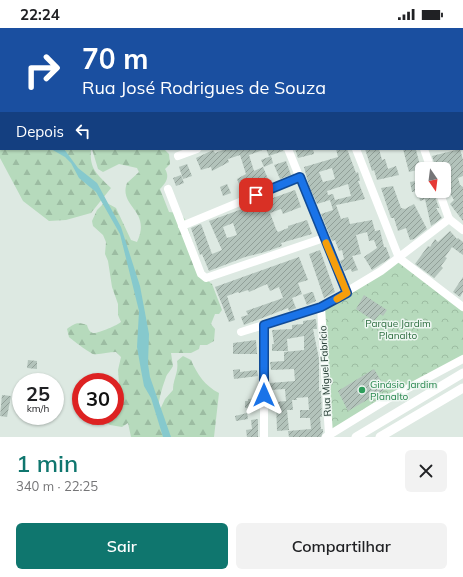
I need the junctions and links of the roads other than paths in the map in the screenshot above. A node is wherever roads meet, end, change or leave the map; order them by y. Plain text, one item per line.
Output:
1 (194, 150) edge
2 (288, 150) edge
3 (356, 150) edge
4 (424, 150) edge
5 (178, 156) dead end
6 (429, 162) edge
7 (300, 177) junction
8 (168, 189) dead end
9 (442, 198) edge
10 (449, 219) junction
11 (182, 226) junction
12 (463, 230) edge
13 (324, 238) junction
14 (399, 258) junction
15 (347, 293) junction
16 (321, 307) junction
17 (463, 308) edge
18 (264, 325) junction
19 (241, 332) dead end
20 (463, 359) edge
21 (463, 374) edge
22 (463, 388) edge
23 (328, 436) edge
24 (264, 437) edge
25 (356, 437) edge
26 (380, 437) edge

1 - 5 street
2 - 7 street
3 - 14 street
4 - 6 street
7 - 11 street
7 - 13 street
8 - 11 street
9 - 10 street
10 - 12 street
10 - 14 street
11 - 13 street
13 - 15 street
14 - 15 street
14 - 17 street
15 - 16 street
16 - 18 street
16 - 23 street, Rua Miguel Fabrício
18 - 19 street
18 - 24 street
20 - 23 street
21 - 25 street
22 - 26 street

